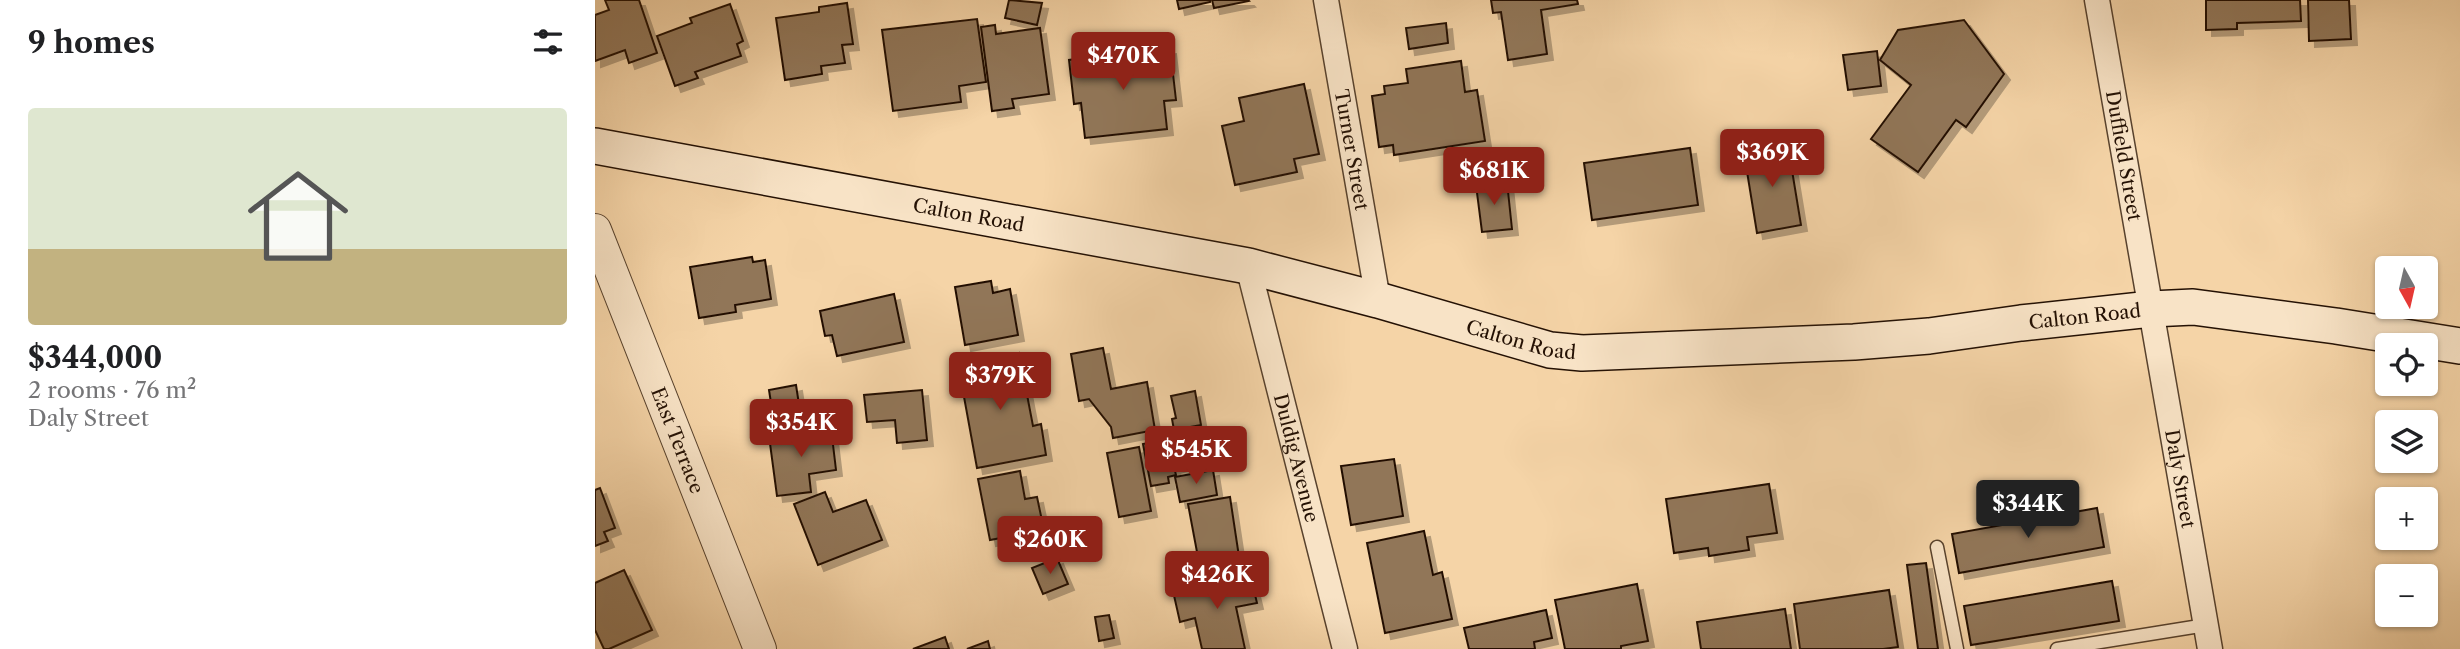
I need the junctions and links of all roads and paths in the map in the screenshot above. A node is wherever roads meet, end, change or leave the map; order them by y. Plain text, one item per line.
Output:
1 (1326, 0) edge
2 (2097, 0) edge
3 (595, 146) edge
4 (595, 230) edge
5 (1248, 266) junction
6 (1378, 300) junction
7 (2151, 309) junction
8 (2460, 346) edge
9 (1937, 547) dead end
10 (2206, 625) junction
11 (761, 649) edge
12 (1345, 649) edge
13 (1957, 649) edge
14 (2057, 649) edge
15 (2210, 649) edge

1 - 6 street, Turner Street
2 - 7 street, Duffield Street
3 - 5 main road, Calton Road
4 - 11 street, East Terrace
5 - 6 main road, Calton Road
5 - 12 street, Duldig Avenue
6 - 7 main road, Calton Road
7 - 8 main road, Calton Road
7 - 10 street, Daly Street
9 - 13 lane
10 - 14 lane
10 - 15 street, Daly Street

